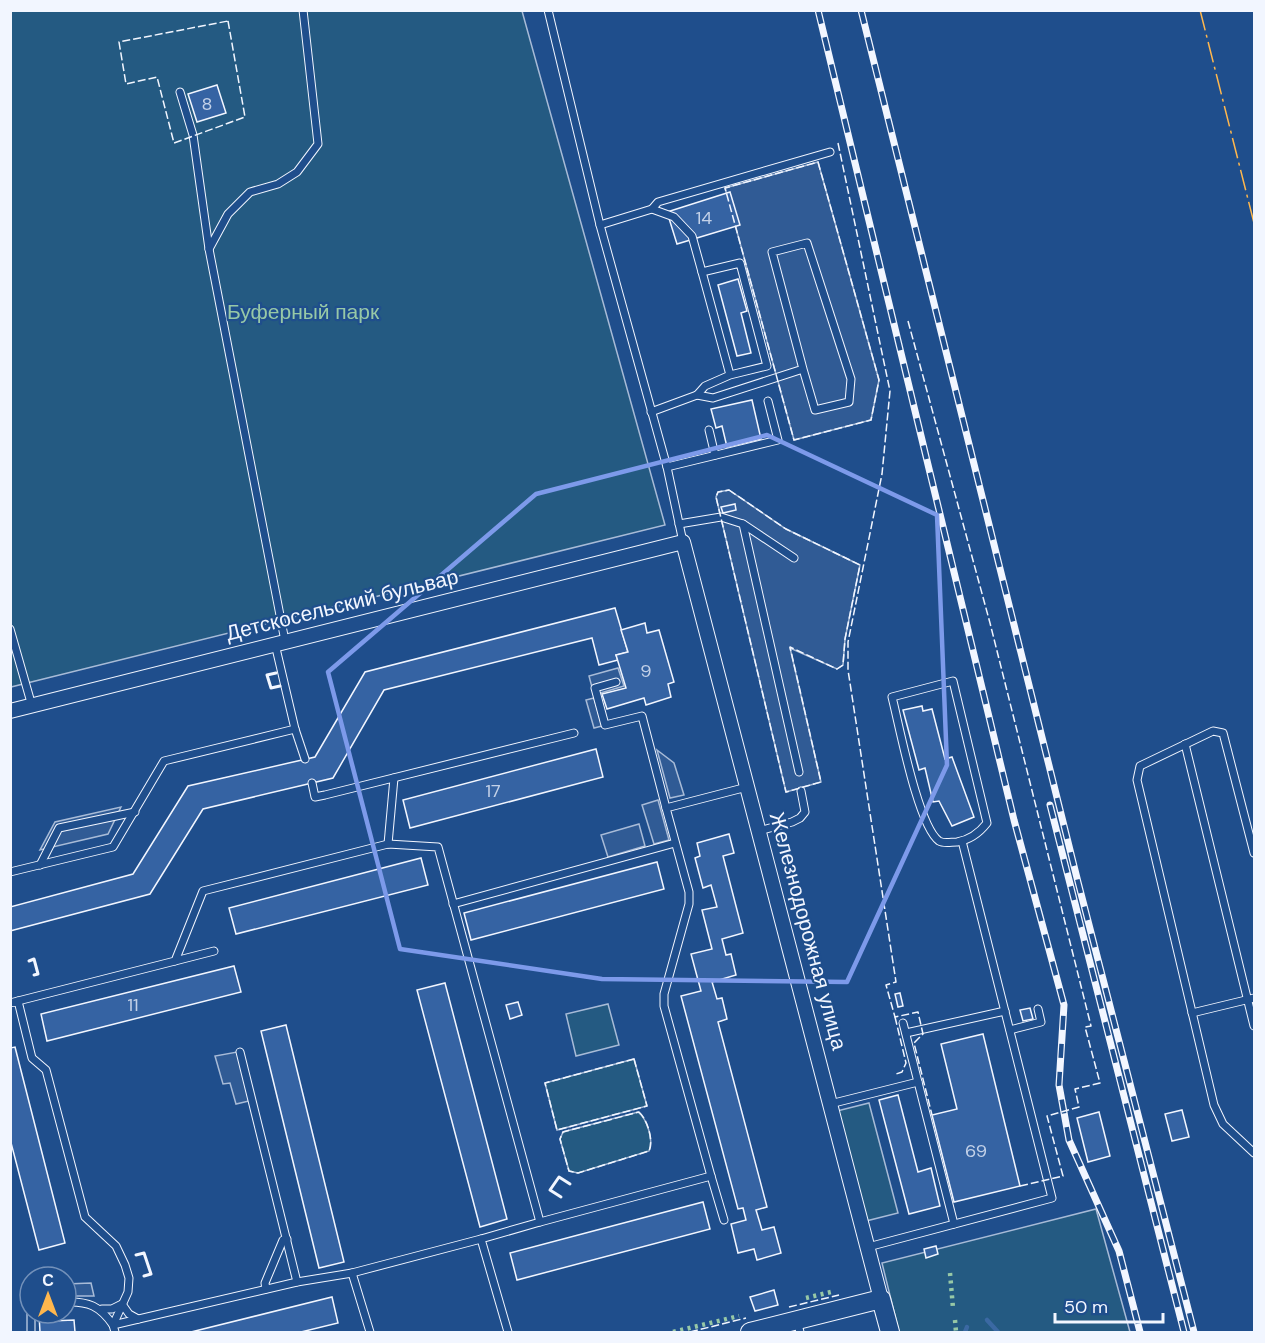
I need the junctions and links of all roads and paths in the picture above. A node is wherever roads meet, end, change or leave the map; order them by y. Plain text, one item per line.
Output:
1 (303, 10) edge
2 (548, 10) edge
3 (180, 92) dead end
4 (830, 152) dead end
5 (652, 209) junction
6 (600, 225) junction
7 (209, 249) junction
8 (702, 272) junction
9 (803, 369) junction
10 (730, 375) junction
11 (697, 395) junction
12 (768, 401) dead end
13 (651, 412) junction
14 (709, 430) dead end
15 (715, 455) junction
16 (667, 467) junction
17 (680, 524) junction
18 (743, 524) junction
19 (683, 542) junction
20 (794, 558) dead end
21 (10, 629) edge
22 (280, 643) junction
23 (616, 682) dead end
24 (32, 706) junction
25 (10, 711) edge
26 (295, 729) junction
27 (574, 733) dead end
28 (1185, 744) junction
29 (305, 759) dead end
30 (800, 772) dead end
31 (394, 778) junction
32 (312, 783) dead end
33 (747, 787) junction
34 (801, 790) dead end
35 (666, 808) junction
36 (135, 812) junction
37 (759, 831) junction
38 (962, 841) junction
39 (675, 843) junction
40 (388, 844) junction
41 (1254, 853) edge
42 (40, 865) junction
43 (10, 872) edge
44 (453, 904) junction
45 (214, 951) dead end
46 (175, 962) junction
47 (1251, 999) edge
48 (14, 1002) edge
49 (1038, 1009) dead end
50 (1005, 1011) junction
51 (1192, 1013) junction
52 (903, 1023) dead end
53 (1254, 1026) edge
54 (1010, 1030) junction
55 (906, 1033) junction
56 (240, 1052) dead end
57 (918, 1082) junction
58 (830, 1104) junction
59 (1254, 1153) edge
60 (711, 1176) junction
61 (724, 1220) dead end
62 (540, 1222) junction
63 (954, 1224) junction
64 (287, 1239) junction
65 (481, 1239) junction
66 (868, 1247) junction
67 (351, 1273) junction
68 (297, 1282) junction
69 (267, 1288) junction
70 (881, 1299) junction
71 (78, 1302) edge
72 (122, 1304) junction
73 (102, 1309) junction
74 (138, 1318) junction
75 (798, 1327) edge
76 (114, 1329) edge
77 (370, 1332) edge
78 (508, 1332) edge
79 (750, 1332) edge
80 (890, 1332) edge

1 - 7 lane
2 - 6 lane
3 - 7 lane
4 - 5 lane
5 - 6 lane
5 - 8 lane
6 - 13 lane
7 - 22 lane
8 - 10 lane
8 - 10 lane
9 - 9 lane
9 - 11 lane
10 - 11 lane
11 - 13 lane
12 - 15 lane
13 - 16 lane
14 - 15 lane
15 - 16 lane
16 - 17 lane
17 - 18 lane
17 - 19 lane
18 - 20 lane
18 - 30 lane
19 - 22 street, Детскосельский бульвар
19 - 33 street, Железнодорожная улица
21 - 24 lane
22 - 24 street, Детскосельский бульвар
22 - 26 lane
23 - 35 lane
24 - 25 street, Детскосельский бульвар
26 - 29 lane
26 - 36 lane
27 - 31 lane
28 - 41 lane
28 - 47 lane
28 - 51 lane
31 - 32 lane
31 - 40 lane
33 - 35 lane
33 - 37 street, Железнодорожная улица
34 - 37 lane
35 - 39 lane
36 - 42 lane
36 - 42 lane
37 - 58 street, Железнодорожная улица
38 - 38 lane
38 - 50 lane
39 - 44 lane
39 - 60 lane
40 - 44 lane
40 - 46 lane
42 - 43 lane
44 - 62 lane
45 - 46 lane
46 - 48 lane
47 - 51 lane
47 - 53 lane
48 - 72 lane
49 - 54 lane
50 - 54 lane
50 - 55 lane
51 - 59 lane
52 - 55 lane
54 - 63 lane
55 - 57 lane
56 - 64 lane
57 - 58 lane
57 - 63 lane
58 - 66 street, Железнодорожная улица
60 - 61 lane
60 - 62 lane
62 - 65 lane
63 - 66 lane
64 - 68 lane
64 - 69 lane
65 - 67 lane
65 - 78 lane
66 - 70 street, Железнодорожная улица
67 - 68 lane
67 - 77 lane
68 - 69 lane
69 - 74 lane
70 - 75 street
70 - 80 street, Железнодорожная улица
71 - 73 lane
72 - 73 lane
72 - 74 lane
72 - 76 lane
73 - 76 lane
74 - 76 lane
75 - 79 street

